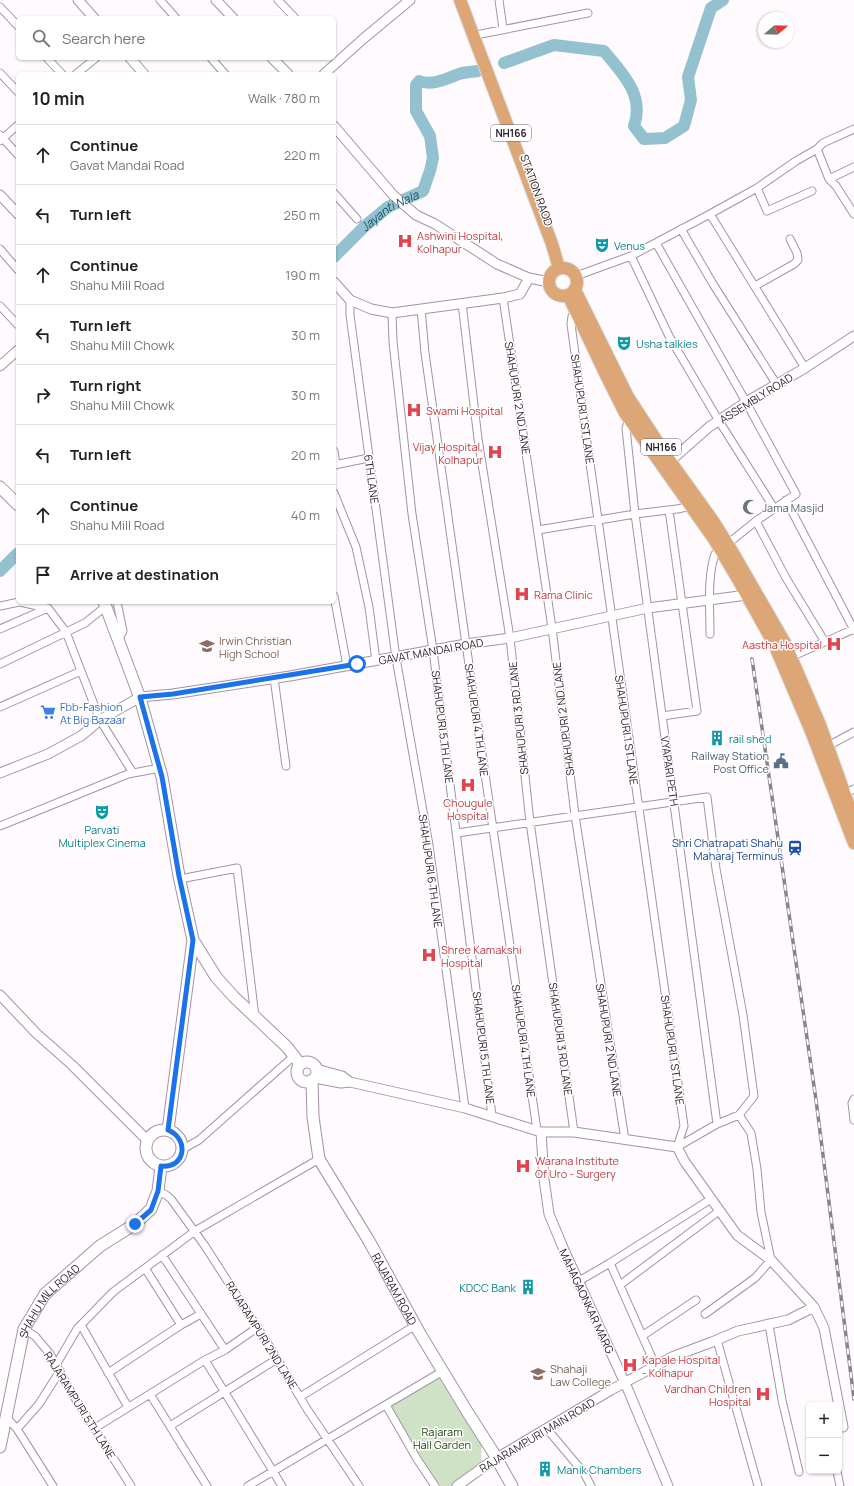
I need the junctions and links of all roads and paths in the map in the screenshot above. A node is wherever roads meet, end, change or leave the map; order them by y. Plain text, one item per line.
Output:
1 (78, 0) edge
2 (160, 0) edge
3 (216, 0) edge
4 (278, 0) edge
5 (410, 0) edge
6 (460, 0) edge
7 (468, 0) edge
8 (499, 0) edge
9 (0, 7) edge
10 (588, 12) dead end
11 (92, 16) edge
12 (174, 16) edge
13 (231, 16) edge
14 (293, 16) edge
15 (16, 24) edge
16 (503, 29) junction
17 (481, 34) junction
18 (336, 59) edge
19 (49, 60) edge
20 (94, 60) edge
21 (132, 60) edge
22 (213, 60) edge
23 (274, 60) edge
24 (335, 60) edge
25 (60, 72) edge
26 (78, 72) edge
27 (142, 72) edge
28 (223, 72) edge
29 (286, 72) edge
30 (326, 72) edge
31 (0, 73) edge
32 (16, 90) edge
33 (16, 127) edge
34 (336, 128) edge
35 (854, 129) edge
36 (1, 138) edge
37 (817, 149) junction
38 (16, 153) edge
39 (854, 167) edge
40 (829, 179) junction
41 (756, 188) junction
42 (812, 191) dead end
43 (0, 195) edge
44 (336, 195) edge
45 (851, 204) edge
46 (16, 212) edge
47 (710, 214) junction
48 (854, 214) edge
49 (357, 219) dead end
50 (681, 229) junction
51 (790, 239) dead end
52 (656, 243) junction
53 (0, 250) edge
54 (631, 256) junction
55 (562, 267) junction
56 (16, 268) edge
57 (576, 276) junction
58 (529, 278) junction
59 (548, 282) junction
60 (336, 284) edge
61 (755, 286) junction
62 (568, 294) junction
63 (503, 298) junction
64 (350, 300) junction
65 (462, 303) junction
66 (421, 309) junction
67 (1, 311) edge
68 (576, 312) junction
69 (392, 313) junction
70 (16, 323) edge
71 (854, 336) edge
72 (16, 352) edge
73 (0, 366) edge
74 (805, 368) junction
75 (777, 385) junction
76 (746, 402) junction
77 (629, 419) junction
78 (719, 421) junction
79 (369, 458) junction
80 (667, 464) junction
81 (336, 465) edge
82 (0, 487) edge
83 (336, 498) edge
84 (786, 500) junction
85 (16, 503) edge
86 (692, 506) junction
87 (774, 508) junction
88 (669, 510) junction
89 (635, 514) junction
90 (598, 520) junction
91 (756, 520) junction
92 (538, 530) junction
93 (724, 547) junction
94 (747, 595) junction
95 (710, 601) junction
96 (16, 603) edge
97 (29, 604) edge
98 (104, 604) edge
99 (117, 604) edge
100 (335, 604) edge
101 (683, 605) junction
102 (0, 606) edge
103 (48, 608) junction
104 (648, 608) junction
105 (611, 617) junction
106 (552, 628) junction
107 (0, 629) edge
108 (854, 629) edge
109 (66, 632) junction
110 (710, 634) dead end
111 (510, 638) junction
112 (118, 640) junction
113 (825, 642) junction
114 (466, 644) junction
115 (433, 650) junction
116 (791, 657) junction
117 (396, 658) junction
118 (376, 661) junction
119 (0, 664) edge
120 (346, 666) junction
121 (81, 671) junction
122 (274, 678) junction
123 (140, 697) junction
124 (0, 707) edge
125 (662, 716) junction
126 (100, 720) junction
127 (854, 732) edge
128 (823, 748) junction
129 (286, 766) dead end
130 (160, 768) junction
131 (0, 773) edge
132 (133, 773) junction
133 (850, 791) edge
134 (674, 801) junction
135 (638, 806) junction
136 (575, 815) junction
137 (854, 820) edge
138 (530, 822) junction
139 (0, 826) edge
140 (492, 828) junction
141 (457, 833) junction
142 (854, 843) edge
143 (180, 879) junction
144 (193, 940) junction
145 (0, 995) edge
146 (255, 1017) junction
147 (297, 1060) junction
148 (312, 1077) junction
149 (854, 1099) edge
150 (465, 1108) junction
151 (739, 1115) junction
152 (492, 1116) junction
153 (854, 1120) edge
154 (717, 1124) junction
155 (168, 1130) junction
156 (539, 1131) junction
157 (574, 1132) junction
158 (148, 1140) junction
159 (625, 1140) junction
160 (677, 1147) junction
161 (183, 1150) junction
162 (316, 1159) junction
163 (161, 1166) junction
164 (158, 1191) junction
165 (711, 1199) junction
166 (720, 1211) junction
167 (195, 1231) junction
168 (162, 1255) junction
169 (771, 1260) junction
170 (610, 1263) junction
171 (146, 1268) junction
172 (579, 1281) junction
173 (620, 1285) junction
174 (696, 1300) dead end
175 (814, 1307) junction
176 (201, 1314) junction
177 (705, 1314) dead end
178 (80, 1325) junction
179 (181, 1325) junction
180 (769, 1325) junction
181 (258, 1328) junction
182 (411, 1328) junction
183 (24, 1329) junction
184 (642, 1336) junction
185 (717, 1340) junction
186 (225, 1350) junction
187 (277, 1359) junction
188 (205, 1360) junction
189 (656, 1366) junction
190 (58, 1368) junction
191 (108, 1373) junction
192 (440, 1373) junction
193 (624, 1384) junction
194 (225, 1392) junction
195 (150, 1394) junction
196 (300, 1397) junction
197 (836, 1402) edge
198 (386, 1405) junction
199 (128, 1407) junction
200 (7, 1418) junction
201 (170, 1426) junction
202 (94, 1428) junction
203 (17, 1429) junction
204 (546, 1429) junction
205 (327, 1439) junction
206 (0, 1447) edge
207 (494, 1460) junction
208 (272, 1471) junction
209 (799, 1472) dead end
210 (838, 1474) edge
211 (53, 1486) edge
212 (131, 1486) edge
213 (207, 1486) edge
214 (248, 1486) edge
215 (282, 1486) edge
216 (359, 1486) edge
217 (435, 1486) edge
218 (457, 1486) edge
219 (506, 1486) edge
220 (512, 1486) edge
221 (591, 1486) edge
222 (668, 1486) edge
223 (758, 1486) edge
224 (840, 1486) edge

1 - 11 street
2 - 12 street
3 - 13 street
4 - 14 street
5 - 18 street
6 - 55 highway, NH166
7 - 17 highway, STATION RAOD / NH166
8 - 16 street
9 - 15 street
10 - 16 street
16 - 17 street
17 - 55 highway, STATION RAOD / NH166
19 - 25 street
20 - 26 street
21 - 27 street
22 - 28 street
23 - 29 street
24 - 30 street
31 - 32 street
33 - 36 street
34 - 58 street
35 - 37 street
36 - 38 street
37 - 40 street
37 - 41 street
39 - 40 street
40 - 45 street
41 - 42 street
41 - 47 street
43 - 46 street
44 - 49 street
45 - 48 street
47 - 50 street
47 - 61 street
50 - 52 street
50 - 75 street
51 - 61 street
52 - 54 street
52 - 76 street
53 - 56 street
54 - 57 street
54 - 78 street
55 - 57 highway
55 - 59 highway
57 - 62 highway, NH166
58 - 59 street
58 - 63 street
59 - 62 highway, NH166
60 - 64 street
61 - 74 street
62 - 68 highway, NH166
62 - 80 highway, NH166
63 - 65 street
63 - 92 street, SHAHUPURI 2 ND LANE
64 - 69 street
64 - 79 street, 6TH LANE
65 - 66 street
65 - 111 street, SHAHUPURI 3 RD LANE
66 - 69 street
66 - 114 street, SHAHUPURI 4 TH LANE
67 - 70 street
68 - 77 highway, NH166
68 - 90 street, SHAHUPURI 1 ST LANE
69 - 115 street, SHAHUPURI 5 TH LANE
71 - 74 street, ASSEMBLY ROAD
72 - 73 street
74 - 75 street, ASSEMBLY ROAD
75 - 76 street, ASSEMBLY ROAD
76 - 78 street, ASSEMBLY ROAD
76 - 84 street
77 - 80 highway, NH166
77 - 89 street, VYAPARI PETH
78 - 80 street, ASSEMBLY ROAD
78 - 87 street
79 - 81 street
79 - 117 street, 6TH LANE
80 - 86 highway, NH166
80 - 93 highway, NH166
82 - 85 main road
83 - 118 street
84 - 87 street
84 - 108 street
86 - 88 street
86 - 93 highway, NH166
87 - 91 street
88 - 89 street
88 - 101 street
89 - 90 street
89 - 104 street, VYAPARI PETH
90 - 92 street
90 - 105 street, SHAHUPURI 1 ST LANE
91 - 93 street
91 - 113 street
92 - 106 street, SHAHUPURI 2 ND LANE
93 - 94 highway, NH166
93 - 95 street
93 - 116 highway, NH166
94 - 95 street
94 - 128 highway, NH166
95 - 101 street
95 - 110 street
96 - 102 street
97 - 103 street
98 - 109 street
98 - 112 main road
99 - 112 street
100 - 120 street
101 - 104 street
101 - 125 street
103 - 107 street
103 - 109 street
104 - 105 street
104 - 125 street, VYAPARI PETH
105 - 106 street
105 - 135 street, SHAHUPURI 1 ST LANE
106 - 111 street, GAVAT MANDAI ROAD
106 - 136 street, SHAHUPURI 2 ND LANE
108 - 113 street
109 - 119 street
109 - 121 street
111 - 114 street, GAVAT MANDAI ROAD
111 - 138 street, SHAHUPURI 3 RD LANE
112 - 123 main road
113 - 116 street
114 - 115 street, GAVAT MANDAI ROAD
114 - 140 street, SHAHUPURI 4 TH LANE
115 - 117 street, GAVAT MANDAI ROAD
115 - 141 street, SHAHUPURI 5 TH LANE
116 - 128 highway, NH166
117 - 118 street, GAVAT MANDAI ROAD
117 - 150 street, SHAHUPURI 6 TH LANE
118 - 120 street, GAVAT MANDAI ROAD
120 - 122 street, GAVAT MANDAI ROAD
121 - 124 street
121 - 126 street
122 - 123 street, GAVAT MANDAI ROAD
122 - 129 street
123 - 126 street
123 - 130 main road
125 - 134 street, VYAPARI PETH
126 - 131 street
126 - 132 street
127 - 128 street
128 - 133 highway, NH166
128 - 142 highway, NH166
130 - 132 street
130 - 143 main road
132 - 139 street
133 - 137 highway, NH166
134 - 135 street
134 - 151 street
134 - 154 street, VYAPARI PETH
135 - 136 street
135 - 160 street, SHAHUPURI 1 ST LANE
136 - 138 street
136 - 159 street, SHAHUPURI 2 ND LANE
138 - 140 street
138 - 157 street, SHAHUPURI 3 RD LANE
140 - 141 street
140 - 156 street, SHAHUPURI 4 TH LANE
141 - 152 street, SHAHUPURI 5 TH LANE
143 - 144 main road
143 - 146 street
144 - 146 main road
144 - 155 main road
145 - 158 street
146 - 147 main road
147 - 148 main road
147 - 148 main road, RAJARAM ROAD
147 - 161 street
148 - 150 street
148 - 162 main road, RAJARAM ROAD
149 - 153 street
150 - 152 street
151 - 154 street
151 - 169 street
152 - 156 street
154 - 160 street
155 - 158 main road
155 - 161 main road
156 - 157 street
156 - 172 street, MAHAGAONKAR MARG
157 - 159 street
158 - 163 main road
159 - 160 street
160 - 165 street
161 - 163 main road
162 - 167 street
162 - 182 main road
162 - 192 main road, RAJARAM ROAD
163 - 164 main road, SHAHU MILL ROAD
164 - 167 street, RAJARAMPURI 2ND LANE
164 - 183 main road, SHAHU MILL ROAD
165 - 166 street
165 - 170 street
166 - 169 street
166 - 173 street
167 - 168 street
167 - 181 street, RAJARAMPURI 2ND LANE
168 - 171 street
168 - 176 street
169 - 175 street
169 - 177 street
170 - 172 street
170 - 173 street
171 - 178 street
171 - 179 street
172 - 193 street, MAHAGAONKAR MARG
173 - 184 street
174 - 184 street
175 - 180 street, RAJARAMPURI MAIN ROAD
175 - 197 street
176 - 179 street
176 - 186 street
178 - 190 street
178 - 191 street
179 - 191 street
180 - 185 street, RAJARAMPURI MAIN ROAD
180 - 209 street
181 - 186 street
181 - 187 street, RAJARAMPURI 2ND LANE
182 - 192 main road
182 - 196 street
183 - 190 street, RAJARAMPURI 5TH LANE
183 - 200 main road, SHAHU MILL ROAD
184 - 189 street
185 - 189 street, RAJARAMPURI MAIN ROAD
185 - 223 street
186 - 188 street
187 - 194 street
187 - 196 street, RAJARAMPURI 2ND LANE
188 - 194 street
188 - 195 street
189 - 193 street, RAJARAMPURI MAIN ROAD
190 - 202 street, RAJARAMPURI 5TH LANE
190 - 203 street
191 - 199 street
192 - 198 street
192 - 207 main road, RAJARAM ROAD
193 - 204 street, RAJARAMPURI MAIN ROAD
193 - 222 street, MAHAGAONKAR MARG
194 - 201 street
194 - 208 street
195 - 199 street
195 - 201 street
196 - 205 street, RAJARAMPURI 2ND LANE
198 - 205 street
198 - 217 street
199 - 202 street
200 - 203 street
200 - 206 main road, SHAHU MILL ROAD
201 - 213 street
202 - 212 street, RAJARAMPURI 5TH LANE
203 - 211 street
204 - 207 street, RAJARAMPURI MAIN ROAD
204 - 221 street
205 - 208 street
205 - 216 street, RAJARAMPURI 2ND LANE
207 - 218 street, RAJARAMPURI MAIN ROAD
207 - 219 main road
207 - 220 main road, RAJARAM ROAD
208 - 214 street
208 - 215 street
210 - 224 street

